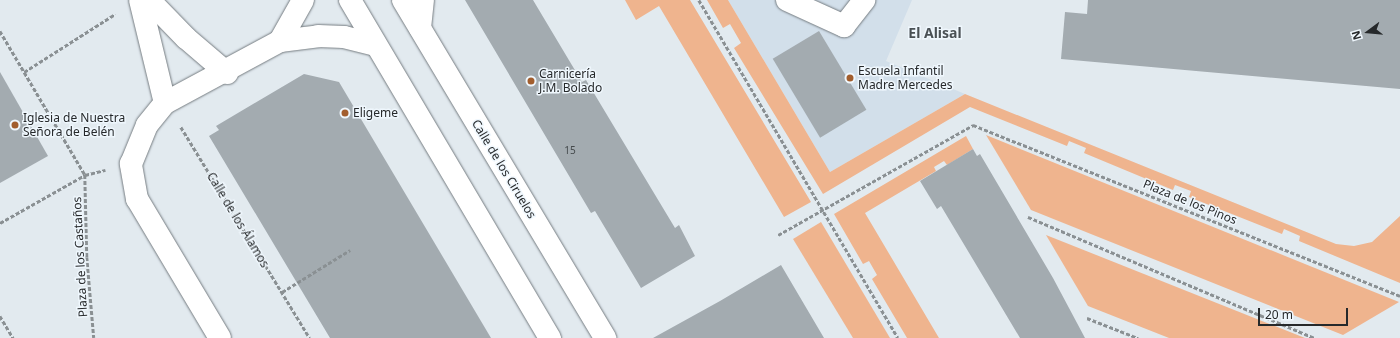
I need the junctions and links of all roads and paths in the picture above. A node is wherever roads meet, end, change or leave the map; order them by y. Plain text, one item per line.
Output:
1 (140, 0) edge
2 (149, 0) edge
3 (303, 0) edge
4 (350, 0) edge
5 (403, 0) edge
6 (423, 0) edge
7 (699, 0) edge
8 (787, 0) edge
9 (864, 0) edge
10 (115, 14) dead end
11 (420, 28) junction
12 (0, 31) edge
13 (280, 41) junction
14 (376, 45) junction
15 (24, 72) junction
16 (226, 72) junction
17 (165, 102) junction
18 (131, 164) junction
19 (85, 175) junction
20 (822, 210) junction
21 (1028, 217) dead end
22 (0, 223) edge
23 (778, 235) dead end
24 (350, 250) dead end
25 (282, 292) junction
26 (1400, 296) edge
27 (0, 316) edge
28 (1087, 318) dead end
29 (13, 338) edge
30 (94, 338) edge
31 (220, 338) edge
32 (310, 338) edge
33 (550, 338) edge
34 (605, 338) edge
35 (898, 338) edge
36 (1138, 338) edge
37 (1314, 338) edge

1 - 17 street
2 - 16 street
3 - 13 street
4 - 14 street
5 - 11 street, Calle de los Ciruelos
6 - 11 street
7 - 20 path
8 - 9 street
10 - 15 path
11 - 34 street, Calle de los Ciruelos
12 - 15 path
13 - 14 street
13 - 16 street
14 - 33 street
15 - 19 path
16 - 17 street
17 - 18 street
17 - 25 path, Calle de los Álamos
18 - 19 path
18 - 31 street
19 - 22 path
19 - 30 path, Plaza de los Castaños
20 - 23 path
20 - 26 path, Plaza de los Pinos
20 - 35 path
21 - 37 path
24 - 25 path
25 - 32 path, Calle de los Álamos
27 - 29 path
28 - 36 path

